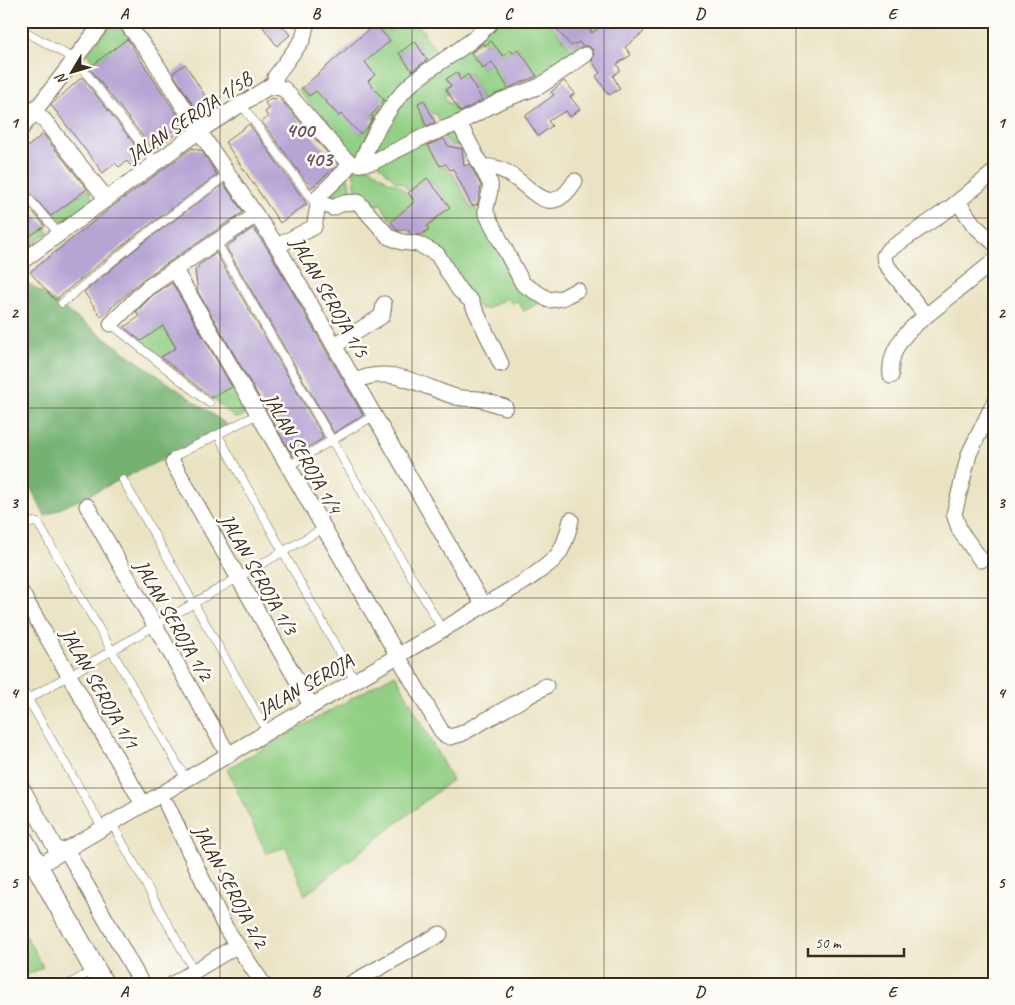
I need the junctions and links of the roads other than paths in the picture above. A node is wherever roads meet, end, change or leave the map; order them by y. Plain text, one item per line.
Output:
1 (104, 21) edge
2 (125, 21) edge
3 (306, 21) edge
4 (492, 21) edge
5 (21, 29) edge
6 (585, 55) dead end
7 (76, 60) junction
8 (276, 86) junction
9 (21, 103) edge
10 (242, 104) junction
11 (35, 112) junction
12 (459, 123) junction
13 (21, 129) edge
14 (199, 132) junction
15 (156, 163) junction
16 (355, 164) junction
17 (482, 167) junction
18 (994, 172) edge
19 (228, 174) junction
20 (575, 181) dead end
21 (21, 189) edge
22 (106, 198) junction
23 (958, 202) junction
24 (318, 204) junction
25 (256, 215) junction
26 (59, 234) junction
27 (216, 243) junction
28 (994, 243) edge
29 (277, 246) junction
30 (21, 262) edge
31 (994, 262) edge
32 (175, 270) junction
33 (577, 290) dead end
34 (62, 303) dead end
35 (384, 304) dead end
36 (926, 316) junction
37 (111, 324) joint
38 (335, 345) junction
39 (501, 364) dead end
40 (891, 376) dead end
41 (356, 380) junction
42 (209, 403) dead end
43 (994, 403) edge
44 (505, 407) dead end
45 (258, 414) junction
46 (375, 415) junction
47 (218, 435) junction
48 (332, 440) junction
49 (172, 463) joint
50 (288, 466) junction
51 (124, 480) dead end
52 (87, 506) dead end
53 (571, 520) dead end
54 (21, 528) edge
55 (324, 528) junction
56 (282, 552) junction
57 (981, 560) dead end
58 (238, 578) junction
59 (21, 592) edge
60 (194, 603) junction
61 (483, 605) junction
62 (155, 626) junction
63 (442, 629) junction
64 (112, 651) junction
65 (397, 656) junction
66 (70, 676) junction
67 (354, 680) junction
68 (21, 686) edge
69 (546, 686) dead end
70 (28, 699) junction
71 (312, 705) junction
72 (267, 731) junction
73 (228, 754) junction
74 (186, 779) junction
75 (21, 786) edge
76 (143, 804) junction
77 (167, 805) dead end
78 (107, 824) junction
79 (21, 837) edge
80 (62, 851) junction
81 (38, 866) junction
82 (440, 934) dead end
83 (236, 946) junction
84 (98, 977) edge
85 (186, 979) edge
86 (69, 984) edge
87 (142, 984) edge
88 (263, 984) edge
89 (350, 984) edge

1 - 7 street
2 - 14 street, JALAN SEROJA 1/5
3 - 8 street
4 - 16 street
5 - 7 lane
6 - 12 street
7 - 11 street
7 - 15 lane
8 - 10 street, JALAN SEROJA 1/5B
8 - 16 street, JALAN SEROJA 1/5B
9 - 11 street
10 - 14 street, JALAN SEROJA 1/5B
10 - 24 lane
11 - 13 street
11 - 22 street
12 - 16 street
12 - 17 street
14 - 15 street, JALAN SEROJA 1/5B
14 - 19 street, JALAN SEROJA 1/5
15 - 22 street, JALAN SEROJA 1/5B
16 - 24 street
17 - 20 street
17 - 33 street
18 - 23 street
19 - 25 street, JALAN SEROJA 1/5
19 - 34 lane
21 - 26 lane
22 - 26 street, JALAN SEROJA 1/5B
23 - 28 street
23 - 36 street
24 - 29 street
24 - 39 street
25 - 27 street
25 - 29 street, JALAN SEROJA 1/5
26 - 30 street, JALAN SEROJA 1/5B
27 - 32 street
27 - 48 lane
29 - 38 street, JALAN SEROJA 1/5
31 - 36 street
32 - 37 street
32 - 45 street, JALAN SEROJA 1/4
35 - 38 street
36 - 40 street
37 - 42 lane
38 - 41 street, JALAN SEROJA 1/5
41 - 44 street
41 - 46 street, JALAN SEROJA 1/5
43 - 57 street
45 - 47 lane
45 - 50 street, JALAN SEROJA 1/4
46 - 48 lane
46 - 61 street, JALAN SEROJA 1/5
47 - 49 lane
47 - 56 lane
48 - 50 lane
48 - 63 lane
49 - 58 street, JALAN SEROJA 1/3
50 - 55 street, JALAN SEROJA 1/4
51 - 60 lane
52 - 62 street, JALAN SEROJA 1/2
53 - 61 street, JALAN SEROJA
54 - 64 lane
55 - 56 lane
55 - 65 street, JALAN SEROJA 1/4
56 - 58 lane
56 - 67 lane
58 - 60 lane
58 - 71 street, JALAN SEROJA 1/3
59 - 66 street, JALAN SEROJA 1/1
60 - 62 lane
60 - 72 lane
61 - 63 street, JALAN SEROJA
62 - 64 lane
62 - 73 street, JALAN SEROJA 1/2
63 - 65 street, JALAN SEROJA
64 - 66 lane
64 - 74 lane
65 - 67 street, JALAN SEROJA
65 - 69 street, JALAN SEROJA 1/4
66 - 70 lane
66 - 76 street, JALAN SEROJA 1/1
67 - 71 street, JALAN SEROJA
68 - 70 lane
70 - 78 lane
71 - 72 street, JALAN SEROJA
72 - 73 street, JALAN SEROJA
73 - 74 street, JALAN SEROJA
74 - 76 street, JALAN SEROJA
75 - 80 street
76 - 78 street, JALAN SEROJA
77 - 83 street, JALAN SEROJA 2/2
78 - 80 street, JALAN SEROJA
78 - 85 lane
79 - 81 main road
80 - 81 street, JALAN SEROJA
80 - 87 street
81 - 84 main road
82 - 89 street
83 - 85 street
83 - 88 street, JALAN SEROJA 2/2
84 - 86 lane

